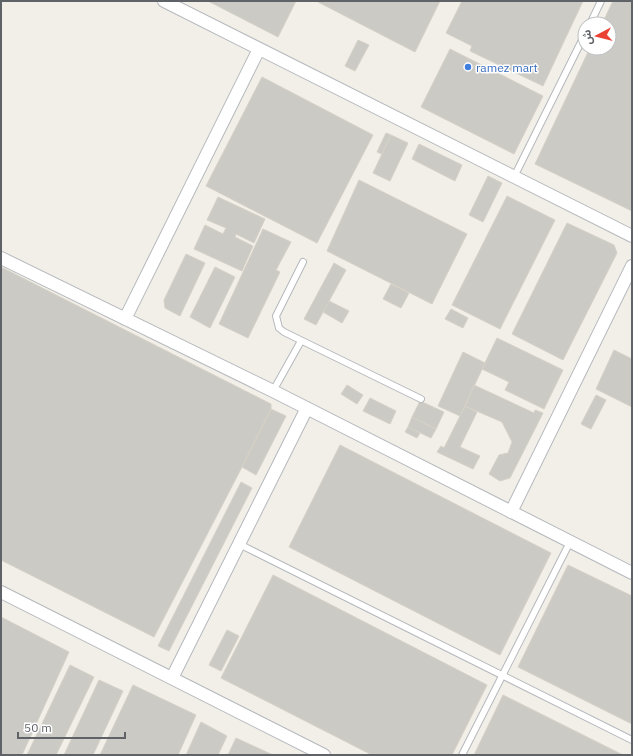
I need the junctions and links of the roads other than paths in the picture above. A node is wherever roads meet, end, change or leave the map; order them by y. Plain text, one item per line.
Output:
1 (164, 1) edge
2 (601, 1) edge
3 (594, 16) edge
4 (259, 49) junction
5 (577, 50) edge
6 (514, 177) junction
7 (632, 236) edge
8 (1, 258) edge
9 (303, 262) dead end
10 (632, 266) edge
11 (125, 319) junction
12 (302, 341) junction
13 (273, 391) junction
14 (421, 398) dead end
15 (307, 408) junction
16 (511, 512) junction
17 (570, 542) junction
18 (239, 544) junction
19 (632, 572) edge
20 (1, 592) edge
21 (503, 674) junction
22 (172, 678) junction
23 (632, 740) edge
24 (324, 755) edge
25 (462, 755) edge

1 - 4 street
2 - 3 lane
4 - 6 street
4 - 11 street
5 - 6 lane
6 - 7 street
8 - 11 street
9 - 12 lane
10 - 16 street
11 - 13 street
12 - 13 lane
12 - 14 lane
13 - 15 street
15 - 16 street
15 - 18 street
16 - 17 street
17 - 19 street
17 - 21 lane
18 - 21 lane
18 - 22 street
20 - 22 street
21 - 23 lane
21 - 25 lane
22 - 24 street

